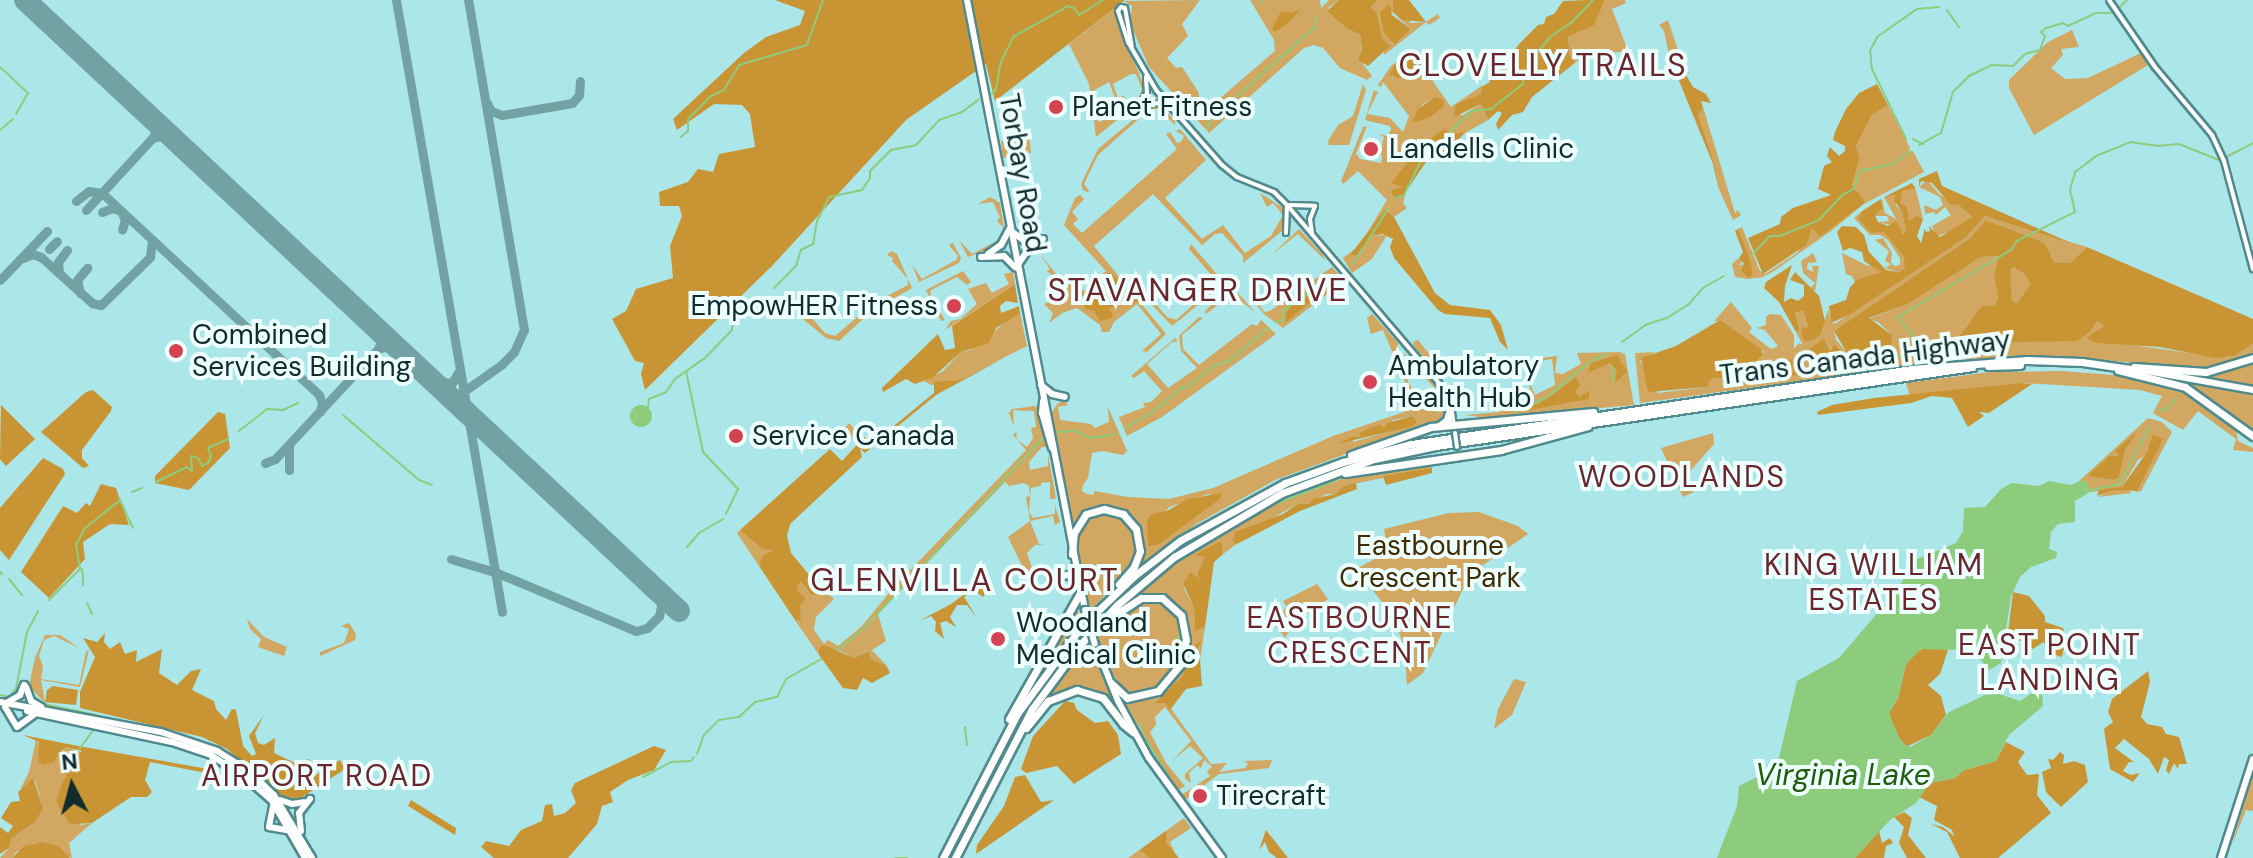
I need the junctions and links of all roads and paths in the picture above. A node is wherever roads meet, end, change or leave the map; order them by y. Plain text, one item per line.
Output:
1 (967, 0) edge
2 (2109, 0) edge
3 (1132, 46) junction
4 (1147, 75) junction
5 (1141, 103) dead end
6 (1167, 104) junction
7 (1134, 109) dead end
8 (1287, 205) junction
9 (1010, 229) junction
10 (1286, 233) dead end
11 (1312, 235) junction
12 (1043, 239) dead end
13 (1032, 244) dead end
14 (988, 254) dead end
15 (981, 257) dead end
16 (1018, 268) junction
17 (2253, 269) edge
18 (2253, 358) edge
19 (2133, 368) junction
20 (2118, 370) junction
21 (1040, 384) junction
22 (2253, 390) edge
23 (1043, 401) junction
24 (1451, 405) junction
25 (1655, 407) junction
26 (1669, 410) junction
27 (1048, 417) junction
28 (1468, 421) junction
29 (1438, 426) junction
30 (1455, 428) junction
31 (2253, 436) edge
32 (1052, 448) junction
33 (1457, 451) junction
34 (1285, 483) junction
35 (1282, 493) junction
36 (1072, 554) junction
37 (1050, 579) dead end
38 (1077, 582) junction
39 (1080, 593) junction
40 (1102, 605) junction
41 (1078, 647) junction
42 (1111, 683) junction
43 (3, 705) edge
44 (36, 713) junction
45 (67, 714) junction
46 (1133, 732) junction
47 (994, 754) junction
48 (2253, 759) edge
49 (997, 774) junction
50 (273, 798) junction
51 (294, 834) junction
52 (303, 838) junction
53 (305, 858) edge
54 (312, 858) edge
55 (943, 858) edge
56 (955, 858) edge
57 (1222, 858) edge
58 (2221, 858) edge

1 - 9 main road, Torbay Road
2 - 17 main road
3 - 3 main road
3 - 4 main road
4 - 5 main road
4 - 6 main road
6 - 7 main road
6 - 8 main road
8 - 10 main road
8 - 11 main road
8 - 11 main road
9 - 12 main road
9 - 14 main road
9 - 16 main road, Torbay Road
11 - 24 main road
13 - 16 main road
15 - 16 main road
16 - 21 main road, Torbay Road
18 - 19 highway
19 - 20 highway, Trans Canada Highway
19 - 22 main road
19 - 25 highway, Trans Canada Highway
20 - 26 highway, Trans Canada Highway
20 - 31 highway
21 - 23 main road, Torbay Road
21 - 27 main road
23 - 27 main road, Torbay Road
23 - 32 main road, Torbay Road
24 - 28 highway
24 - 29 highway
24 - 30 main road
25 - 28 highway
25 - 34 highway, Trans Canada Highway
26 - 33 highway
26 - 35 highway, Trans Canada Highway
27 - 32 main road, Torbay Road
28 - 30 highway
29 - 30 highway
29 - 34 highway
30 - 33 main road, bridge
32 - 36 main road, Torbay Road
33 - 35 highway
34 - 40 highway, Trans Canada Highway
35 - 41 highway, Trans Canada Highway
36 - 38 main road, Torbay Road
36 - 40 highway
37 - 38 main road
38 - 39 main road, Torbay Road
39 - 42 main road, Torbay Road, bridge
39 - 47 highway
40 - 47 highway, Trans Canada Highway
41 - 42 highway
41 - 49 highway, Trans Canada Highway
42 - 46 main road, Torbay Road
43 - 44 main road
43 - 44 main road
43 - 45 main road
43 - 45 main road
44 - 50 main road
45 - 50 main road
46 - 49 highway
46 - 57 main road, Torbay Road
47 - 55 highway, Trans Canada Highway
48 - 58 main road
49 - 56 highway, Trans Canada Highway
50 - 51 main road
50 - 51 main road
50 - 52 main road
50 - 52 main road
51 - 53 main road
52 - 54 main road

